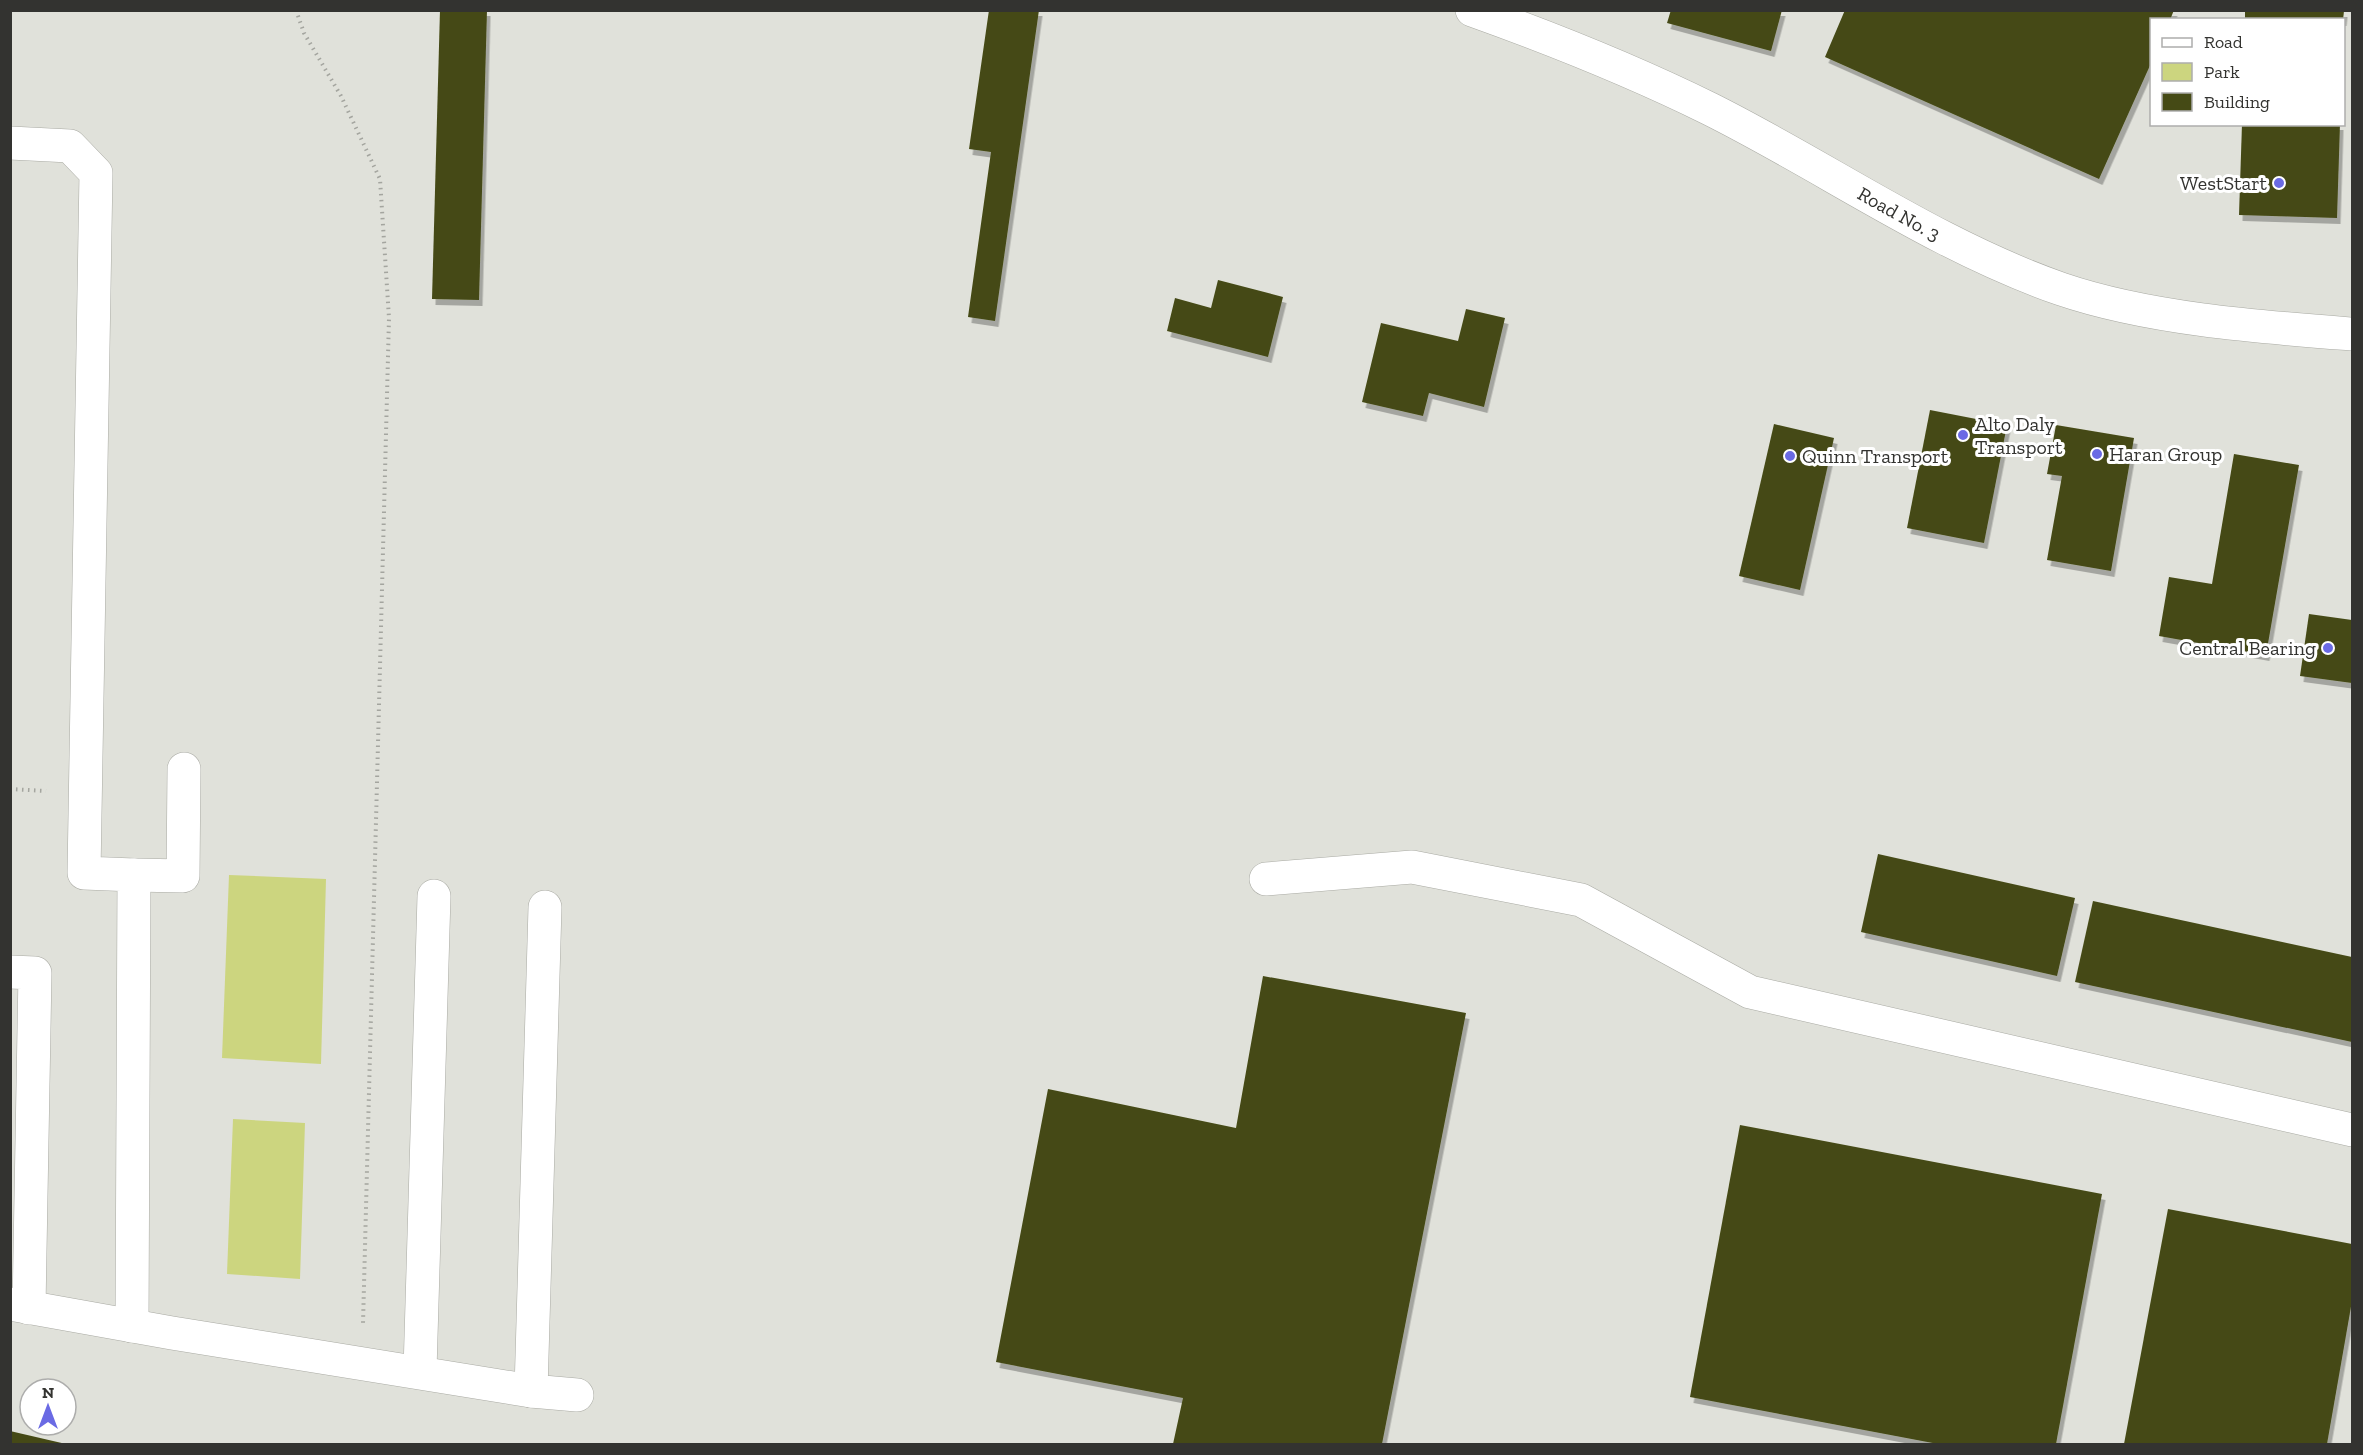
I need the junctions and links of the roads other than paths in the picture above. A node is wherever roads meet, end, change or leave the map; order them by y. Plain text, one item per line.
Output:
1 (1472, 10) edge
2 (10, 144) edge
3 (2352, 334) edge
4 (184, 769) dead end
5 (134, 874) junction
6 (1266, 879) dead end
7 (434, 896) dead end
8 (545, 907) dead end
9 (10, 972) edge
10 (2352, 1130) edge
11 (20, 1306) edge
12 (132, 1326) junction
13 (420, 1371) junction
14 (531, 1391) junction
15 (577, 1395) dead end

1 - 3 street, Road No. 3
2 - 5 street
4 - 5 street
5 - 12 street
6 - 10 street
7 - 13 street
8 - 14 street
9 - 11 street
11 - 12 street
12 - 13 street
13 - 14 street
14 - 15 street

